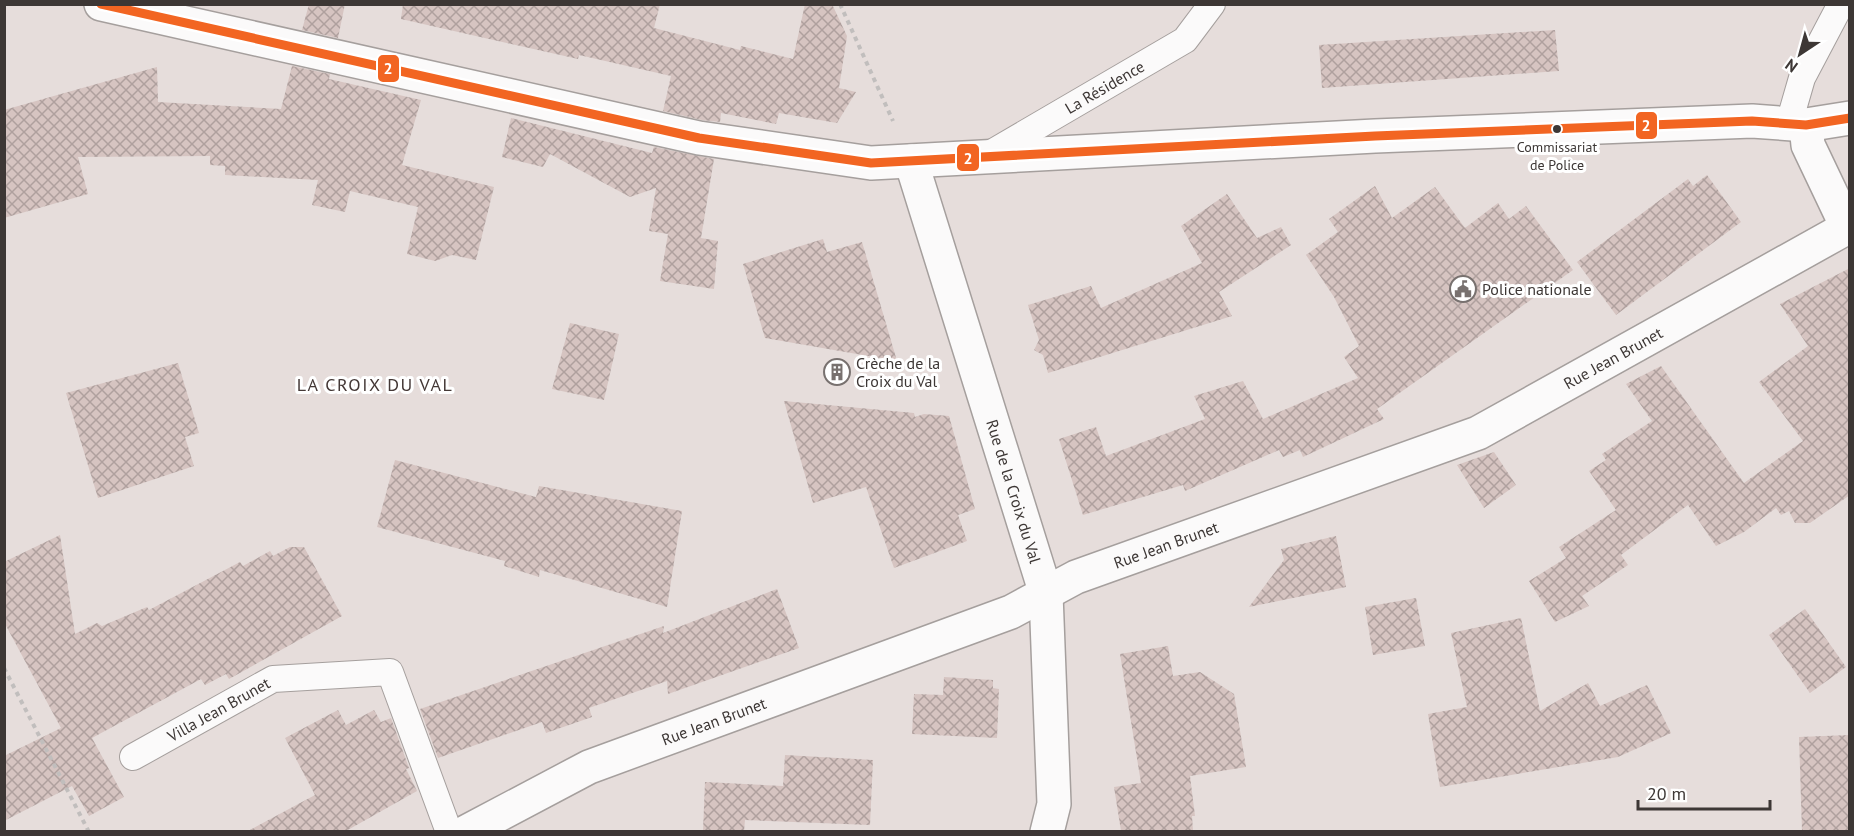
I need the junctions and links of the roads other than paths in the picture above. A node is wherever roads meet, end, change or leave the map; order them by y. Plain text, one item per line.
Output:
1 (100, 4) edge
2 (1212, 4) edge
3 (1841, 4) edge
4 (1850, 118) edge
5 (1797, 124) junction
6 (986, 157) junction
7 (911, 161) junction
8 (1848, 226) edge
9 (1046, 594) junction
10 (133, 757) dead end
11 (449, 831) edge
12 (466, 831) edge
13 (1047, 831) edge

1 - 7 street
2 - 6 lane, La Résidence
3 - 5 lane
4 - 5 street
5 - 6 street
5 - 8 street
6 - 7 street
7 - 9 street, Rue de la Croix du Val
8 - 9 street, Rue Jean Brunet
9 - 12 street, Rue Jean Brunet
9 - 13 street, Rue de la Croix du Val
10 - 11 lane, Villa Jean Brunet

